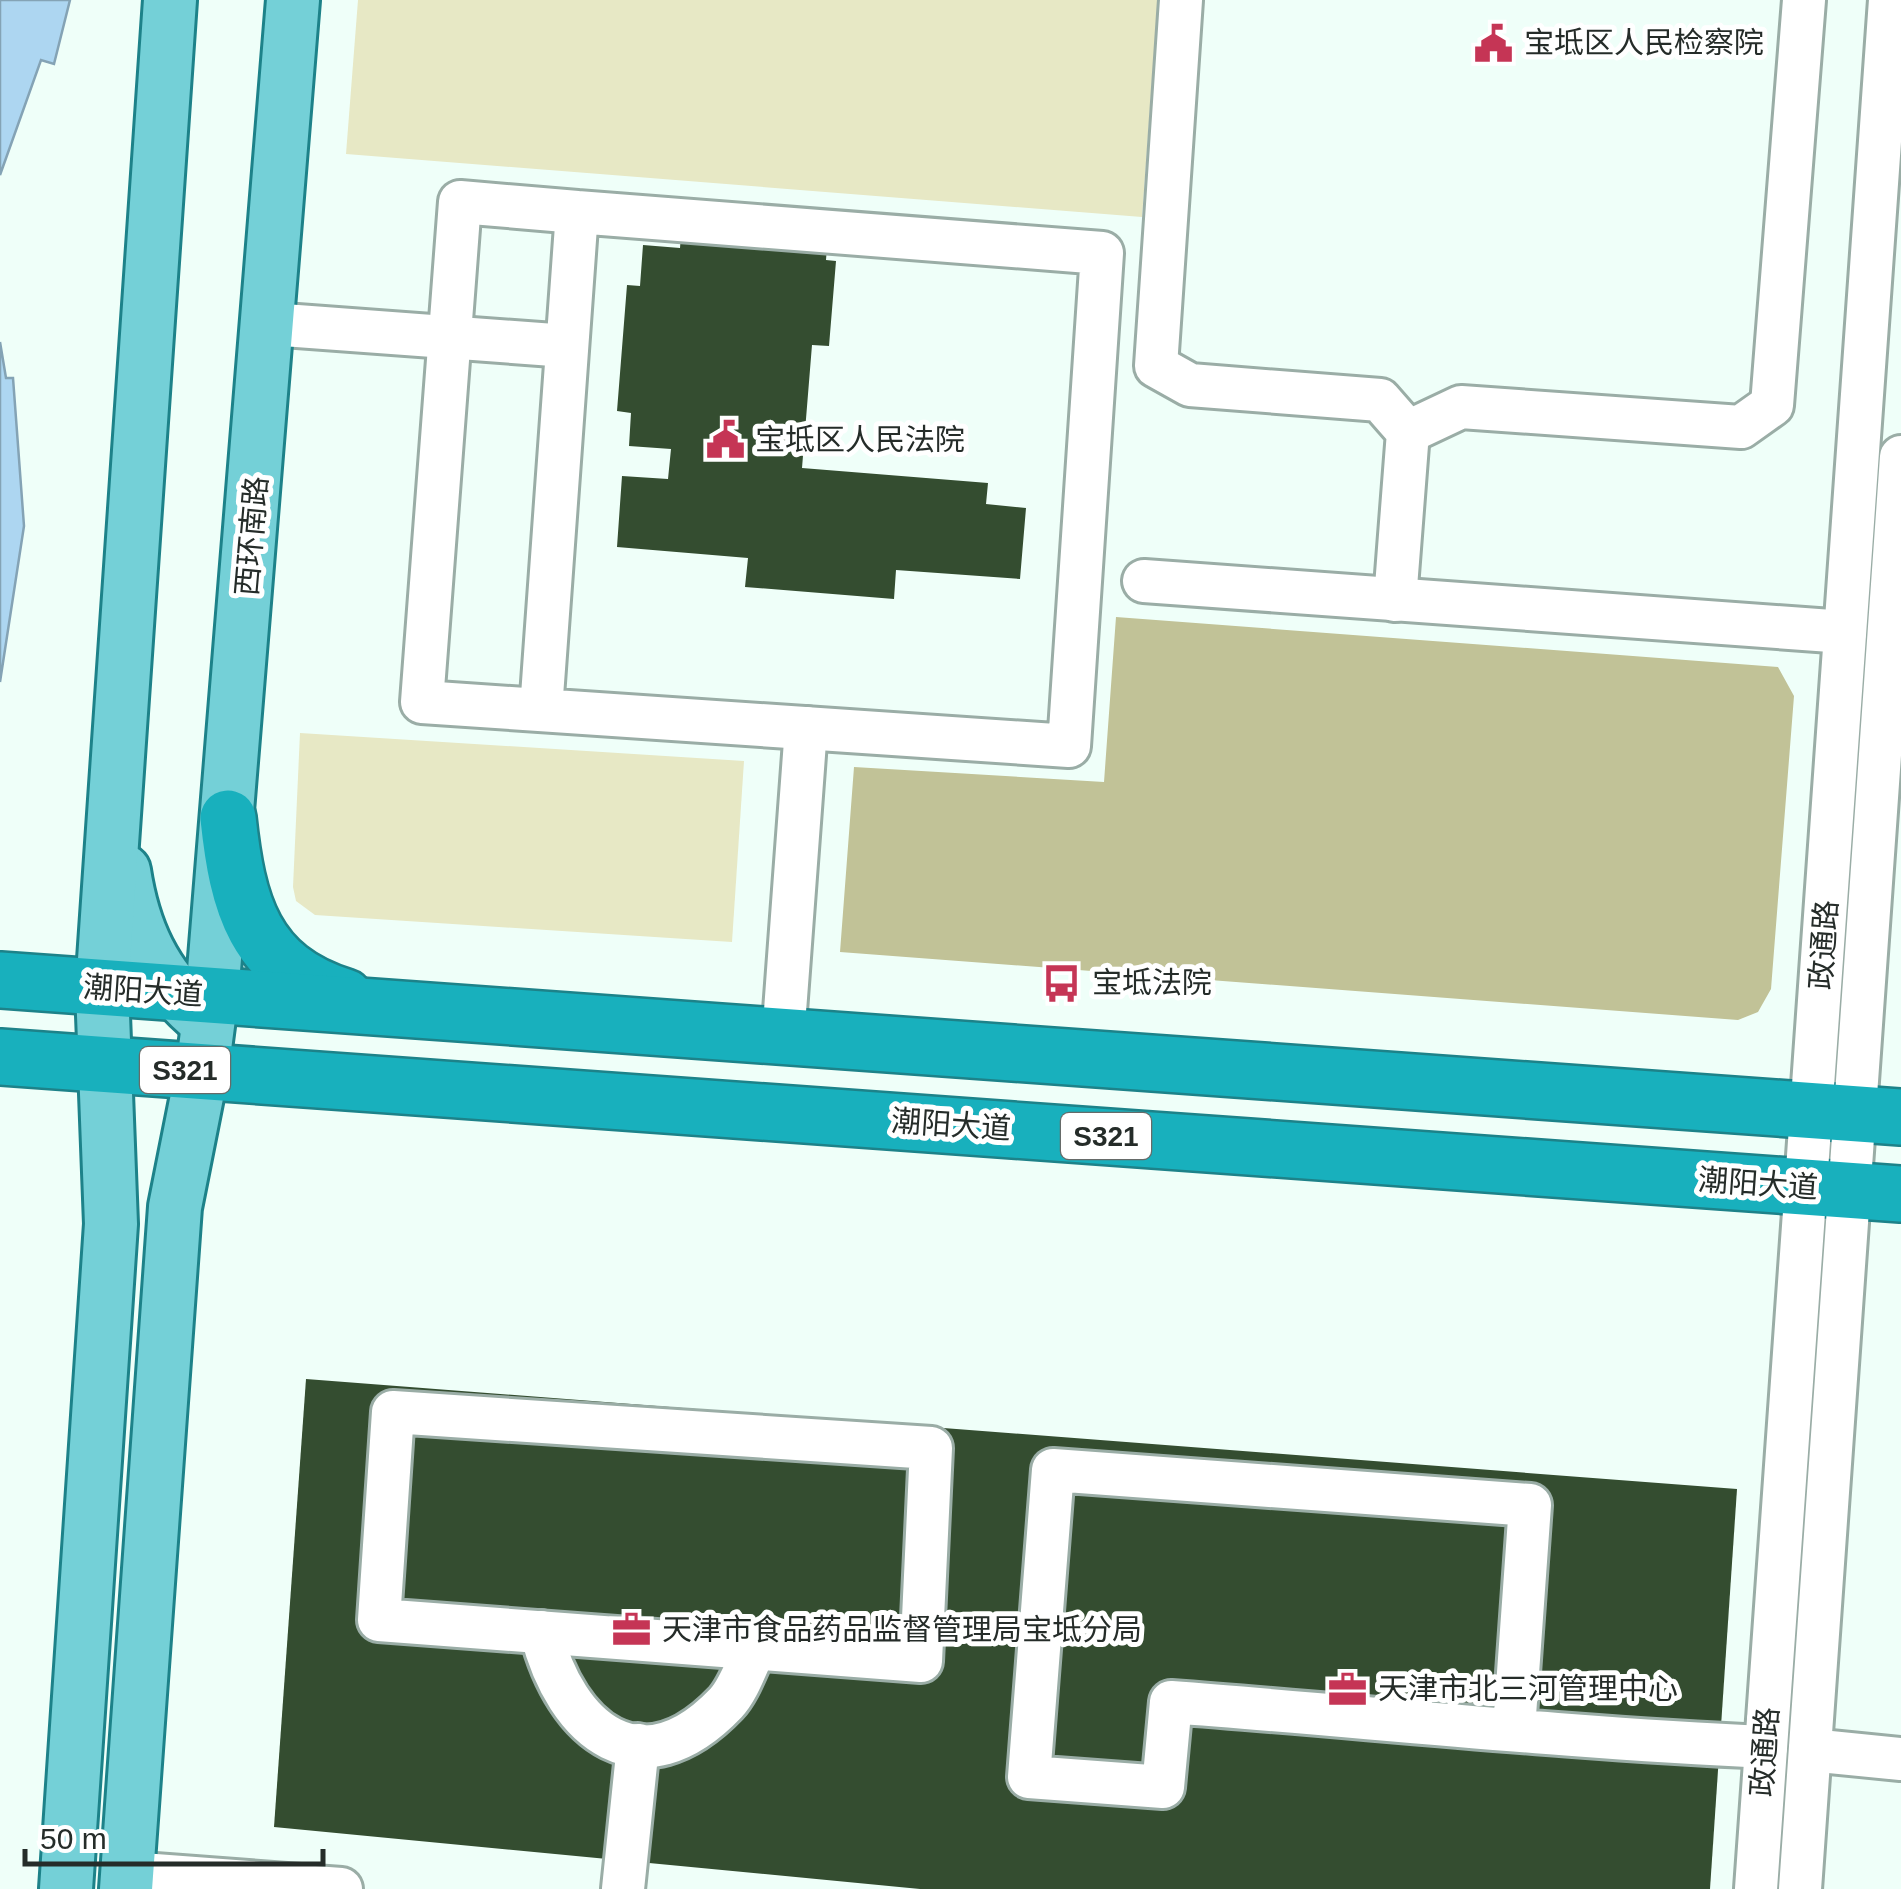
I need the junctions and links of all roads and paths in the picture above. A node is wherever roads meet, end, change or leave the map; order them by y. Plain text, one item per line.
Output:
1 (170, 0) edge
2 (293, 0) edge
3 (1180, 0) edge
4 (1804, 0) edge
5 (1890, 0) edge
6 (577, 212) junction
7 (270, 324) junction
8 (450, 337) junction
9 (567, 346) junction
10 (1408, 432) junction
11 (1901, 457) edge
12 (1144, 581) dead end
13 (1395, 600) junction
14 (1845, 632) junction
15 (540, 710) junction
16 (806, 728) junction
17 (115, 800) junction
18 (228, 818) junction
19 (11, 981) edge
20 (102, 989) junction
21 (376, 1007) junction
22 (199, 1021) junction
23 (783, 1038) junction
24 (4, 1057) edge
25 (104, 1065) junction
26 (1857, 1113) edge
27 (1853, 1191) edge
28 (540, 1632) junction
29 (755, 1649) junction
30 (1514, 1729) junction
31 (638, 1745) junction
32 (1766, 1747) junction
33 (1810, 1750) junction
34 (1901, 1759) edge
35 (127, 1881) edge
36 (66, 1889) edge
37 (342, 1889) edge
38 (624, 1889) edge
39 (1756, 1889) edge
40 (1800, 1889) edge

1 - 17 main road
2 - 7 main road, 西环南路
3 - 10 street
4 - 10 street
5 - 14 street, 政通路
6 - 8 street
6 - 9 street
6 - 16 street
7 - 8 street
7 - 18 main road, 西环南路
8 - 9 street
8 - 15 street
9 - 15 street
10 - 13 street
11 - 26 street, 政通路
12 - 13 street
13 - 14 street
14 - 26 street, 政通路
15 - 16 street
16 - 23 street
17 - 20 main road
17 - 22 main road
18 - 21 highway
18 - 22 main road, 西环南路
19 - 20 highway, 潮阳大道 / S321
20 - 22 highway, 潮阳大道 / S321
20 - 25 main road
21 - 22 highway, 潮阳大道 / S321
21 - 23 highway, 潮阳大道 / S321
22 - 25 highway, 潮阳大道 / S321
22 - 27 highway, 潮阳大道 / S321
22 - 35 main road, 西环南路
23 - 26 highway, 潮阳大道 / S321
24 - 25 highway, 潮阳大道 / S321
25 - 36 main road
26 - 27 street, 政通路
27 - 32 street, 政通路
27 - 33 street, 政通路
28 - 29 street
28 - 29 street
28 - 31 street
29 - 31 street
30 - 30 street
30 - 32 street
31 - 38 street
32 - 39 street, 政通路
33 - 34 street
33 - 40 street, 政通路
35 - 37 street

